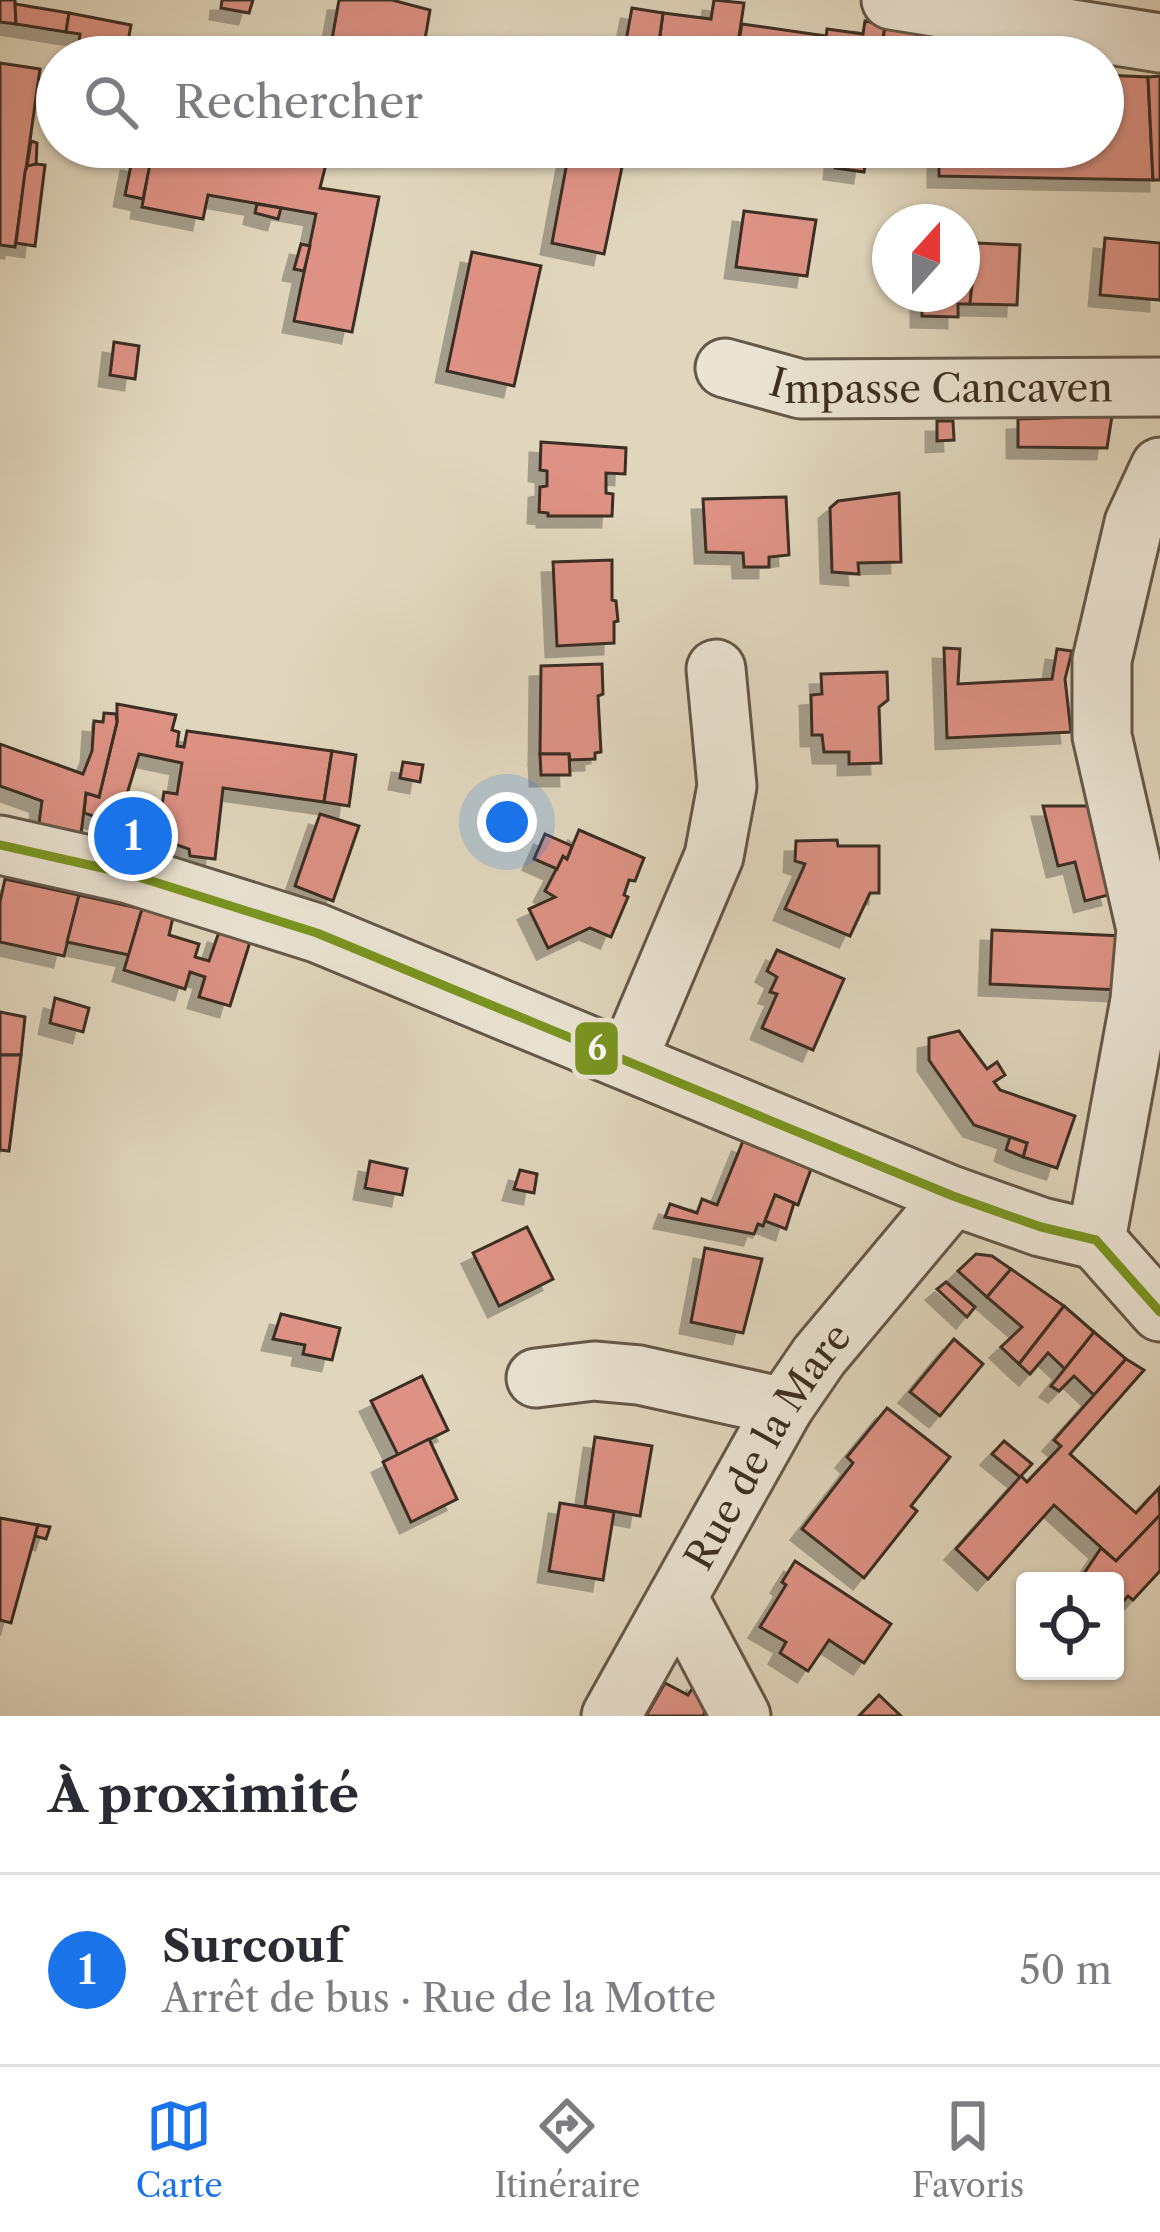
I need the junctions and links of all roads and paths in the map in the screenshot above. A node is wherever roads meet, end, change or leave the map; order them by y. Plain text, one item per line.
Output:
1 (892, 0) edge
2 (1116, 36) edge
3 (1124, 37) edge
4 (1160, 43) edge
5 (724, 368) dead end
6 (1160, 387) edge
7 (1160, 467) edge
8 (716, 669) dead end
9 (0, 845) edge
10 (628, 1059) junction
11 (953, 1196) junction
12 (1096, 1240) junction
13 (1160, 1312) edge
14 (536, 1378) dead end
15 (784, 1407) junction
16 (678, 1597) junction
17 (611, 1716) edge
18 (741, 1716) edge

1 - 2 street
3 - 4 street
5 - 6 street, Impasse Cancaven
7 - 12 street
8 - 10 street
9 - 10 street
10 - 11 street
11 - 12 street
11 - 15 street, Rue de la Mare
12 - 13 street
14 - 15 street
15 - 16 street, Rue de la Mare
16 - 17 street, Rue de la Mare
16 - 18 street

